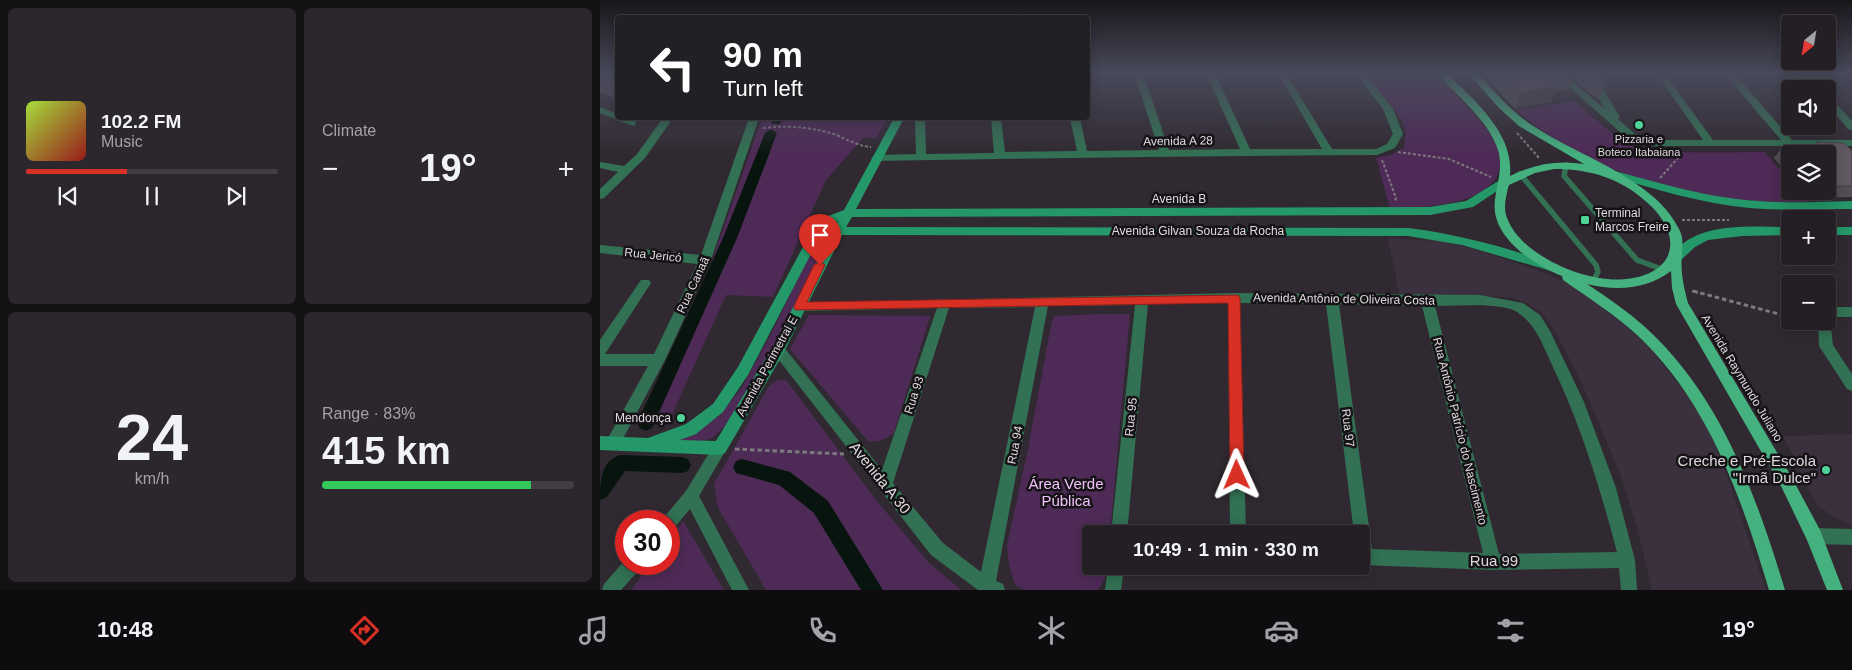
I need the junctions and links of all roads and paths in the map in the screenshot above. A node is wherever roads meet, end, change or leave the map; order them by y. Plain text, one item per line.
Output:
1 (1147, 101) edge
2 (1223, 101) edge
3 (1298, 101) edge
4 (1380, 101) edge
5 (1467, 101) edge
6 (1500, 101) edge
7 (1590, 101) edge
8 (1605, 101) edge
9 (1680, 101) edge
10 (1752, 101) edge
11 (1836, 109) edge
12 (600, 110) edge
13 (615, 116) edge
14 (625, 120) edge
15 (667, 120) edge
16 (898, 120) edge
17 (920, 120) edge
18 (996, 120) edge
19 (1075, 120) edge
20 (632, 123) dead end
21 (752, 123) edge
22 (1852, 127) edge
23 (1621, 128) junction
24 (1672, 142) junction
25 (1852, 143) edge
26 (1711, 144) junction
27 (1788, 144) junction
28 (883, 148) junction
29 (1381, 151) junction
30 (1329, 152) junction
31 (1165, 153) junction
32 (1247, 153) junction
33 (1083, 155) junction
34 (1000, 156) junction
35 (876, 158) junction
36 (921, 158) junction
37 (600, 165) edge
38 (1566, 165) junction
39 (628, 170) junction
40 (1606, 172) junction
41 (1520, 174) junction
42 (1504, 182) junction
43 (1654, 186) junction
44 (600, 194) edge
45 (1852, 205) edge
46 (1394, 211) junction
47 (848, 214) junction
48 (838, 231) junction
49 (1781, 231) edge
50 (1836, 231) edge
51 (1852, 232) edge
52 (600, 249) edge
53 (1676, 258) junction
54 (705, 260) junction
55 (1552, 268) junction
56 (1664, 270) junction
57 (1593, 282) junction
58 (645, 283) dead end
59 (1678, 288) junction
60 (1234, 298) junction
61 (1332, 298) junction
62 (1142, 300) junction
63 (1427, 301) junction
64 (1042, 303) junction
65 (944, 305) junction
66 (800, 306) junction
67 (1836, 312) edge
68 (1852, 312) edge
69 (1781, 315) edge
70 (1823, 330) edge
71 (600, 350) edge
72 (778, 350) junction
73 (600, 360) edge
74 (658, 360) junction
75 (1852, 385) edge
76 (606, 443) edge
77 (651, 444) junction
78 (720, 448) junction
79 (861, 455) junction
80 (885, 485) junction
81 (691, 496) junction
82 (679, 510) edge
83 (1120, 525) edge
84 (1238, 525) edge
85 (1359, 525) edge
86 (1814, 536) junction
87 (1852, 537) edge
88 (1370, 557) edge
89 (1627, 560) junction
90 (1493, 562) junction
91 (623, 575) edge
92 (1115, 575) edge
93 (992, 588) edge
94 (610, 590) edge
95 (741, 590) edge
96 (1113, 590) edge
97 (1629, 590) edge
98 (1777, 590) edge
99 (1835, 590) edge

1 - 31 street
2 - 32 street
3 - 30 street
4 - 29 street
5 - 42 main road
6 - 40 main road, Avenida Raymundo Juliano
7 - 23 street
8 - 23 street
9 - 26 street
10 - 27 street
11 - 22 street
12 - 13 lane
14 - 20 lane
15 - 39 street
16 - 28 street
17 - 36 street
18 - 34 street
19 - 33 street
21 - 28 path
21 - 54 street, Rua Canaã
23 - 24 street
24 - 26 street
24 - 43 path
25 - 27 street
26 - 27 street
28 - 35 street
29 - 30 street, Avenida A 28
29 - 42 path
29 - 46 path
30 - 32 street, Avenida A 28
31 - 32 street, Avenida A 28
31 - 33 street, Avenida A 28
33 - 34 street, Avenida A 28
34 - 36 street, Avenida A 28
35 - 36 street, Avenida A 28
35 - 47 street
37 - 39 street
38 - 40 main road
38 - 41 main road
38 - 56 lane
39 - 44 street
40 - 43 street
40 - 53 main road, Avenida Raymundo Juliano
41 - 42 main road
41 - 57 lane
42 - 46 street, Avenida B
42 - 55 main road
43 - 45 street
46 - 47 street, Avenida B
47 - 48 street, Avenida Perimetral E
47 - 77 street, Avenida Perimetral E
48 - 55 street, Avenida Gilvan Souza da Rocha
48 - 66 street, Avenida Perimetral E
49 - 53 street
50 - 51 street
52 - 54 street, Rua Jericó
53 - 56 main road
53 - 59 main road, Avenida Raymundo Juliano
54 - 74 street, Rua Canaã
55 - 57 main road
55 - 98 main road
56 - 57 main road
58 - 71 street
59 - 69 path
59 - 86 main road, Avenida Raymundo Juliano
60 - 61 street, Avenida Antônio de Oliveira Costa
60 - 62 street, Avenida Antônio de Oliveira Costa
60 - 84 street
61 - 63 street, Avenida Antônio de Oliveira Costa
61 - 85 street, Rua 97
62 - 64 street, Avenida Antônio de Oliveira Costa
62 - 83 street, Rua 95
63 - 89 street, Avenida Antônio de Oliveira Costa
63 - 90 street, Rua Antônio Patrício do Nascimento
64 - 65 street, Avenida Antônio de Oliveira Costa
64 - 93 street, Rua 94
65 - 66 street, Avenida Antônio de Oliveira Costa
65 - 80 street, Rua 93
66 - 72 street, Avenida Perimetral E
67 - 68 street
70 - 75 street
72 - 78 street, Avenida Perimetral E
72 - 79 street, Avenida A 30
73 - 74 street
74 - 76 street, Rua Canaã
76 - 77 street
77 - 78 street
78 - 79 path
78 - 81 street, Avenida Perimetral E
79 - 80 street, Avenida A 30
80 - 93 street, Avenida A 30
81 - 82 street, Avenida Perimetral E
81 - 95 street
86 - 87 street
86 - 99 main road, Avenida Raymundo Juliano
88 - 90 street, Rua 99
89 - 90 street, Rua 99
89 - 97 street, Avenida Antônio de Oliveira Costa
91 - 94 street
92 - 96 street

